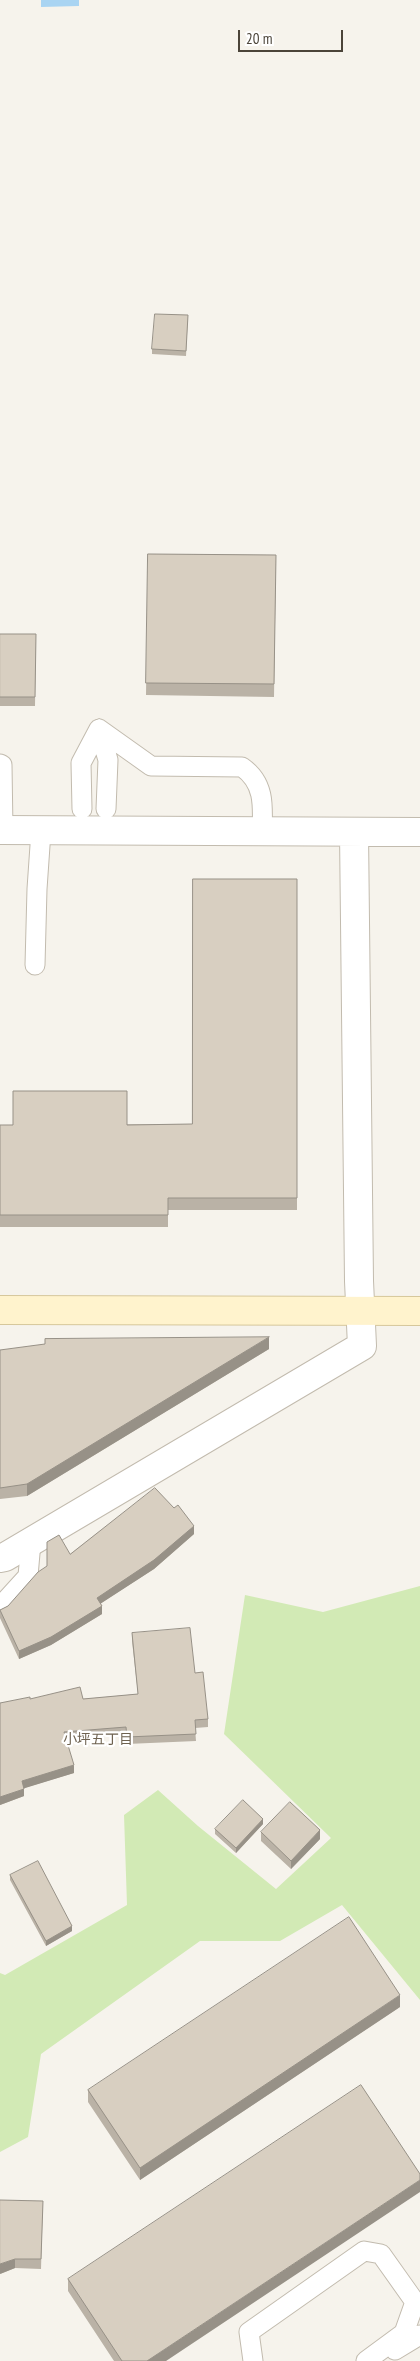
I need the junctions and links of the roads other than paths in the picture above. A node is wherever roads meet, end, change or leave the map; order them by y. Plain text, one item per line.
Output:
1 (99, 729) junction
2 (0, 764) edge
3 (82, 809) dead end
4 (106, 809) dead end
5 (1, 830) edge
6 (41, 830) junction
7 (262, 832) junction
8 (354, 832) junction
9 (420, 832) edge
10 (35, 965) dead end
11 (0, 1310) edge
12 (360, 1311) junction
13 (420, 1311) edge
14 (31, 1542) junction
15 (0, 1558) edge
16 (0, 1607) edge
17 (420, 2335) edge
18 (252, 2361) edge
19 (366, 2361) edge
20 (380, 2361) edge

1 - 3 lane
1 - 4 lane
1 - 7 lane
2 - 5 lane
5 - 6 street
6 - 7 street
6 - 10 lane
7 - 8 street
8 - 9 street
8 - 12 street
11 - 12 street
12 - 13 street
12 - 14 street
14 - 15 street
14 - 16 lane
17 - 20 lane
18 - 19 lane

